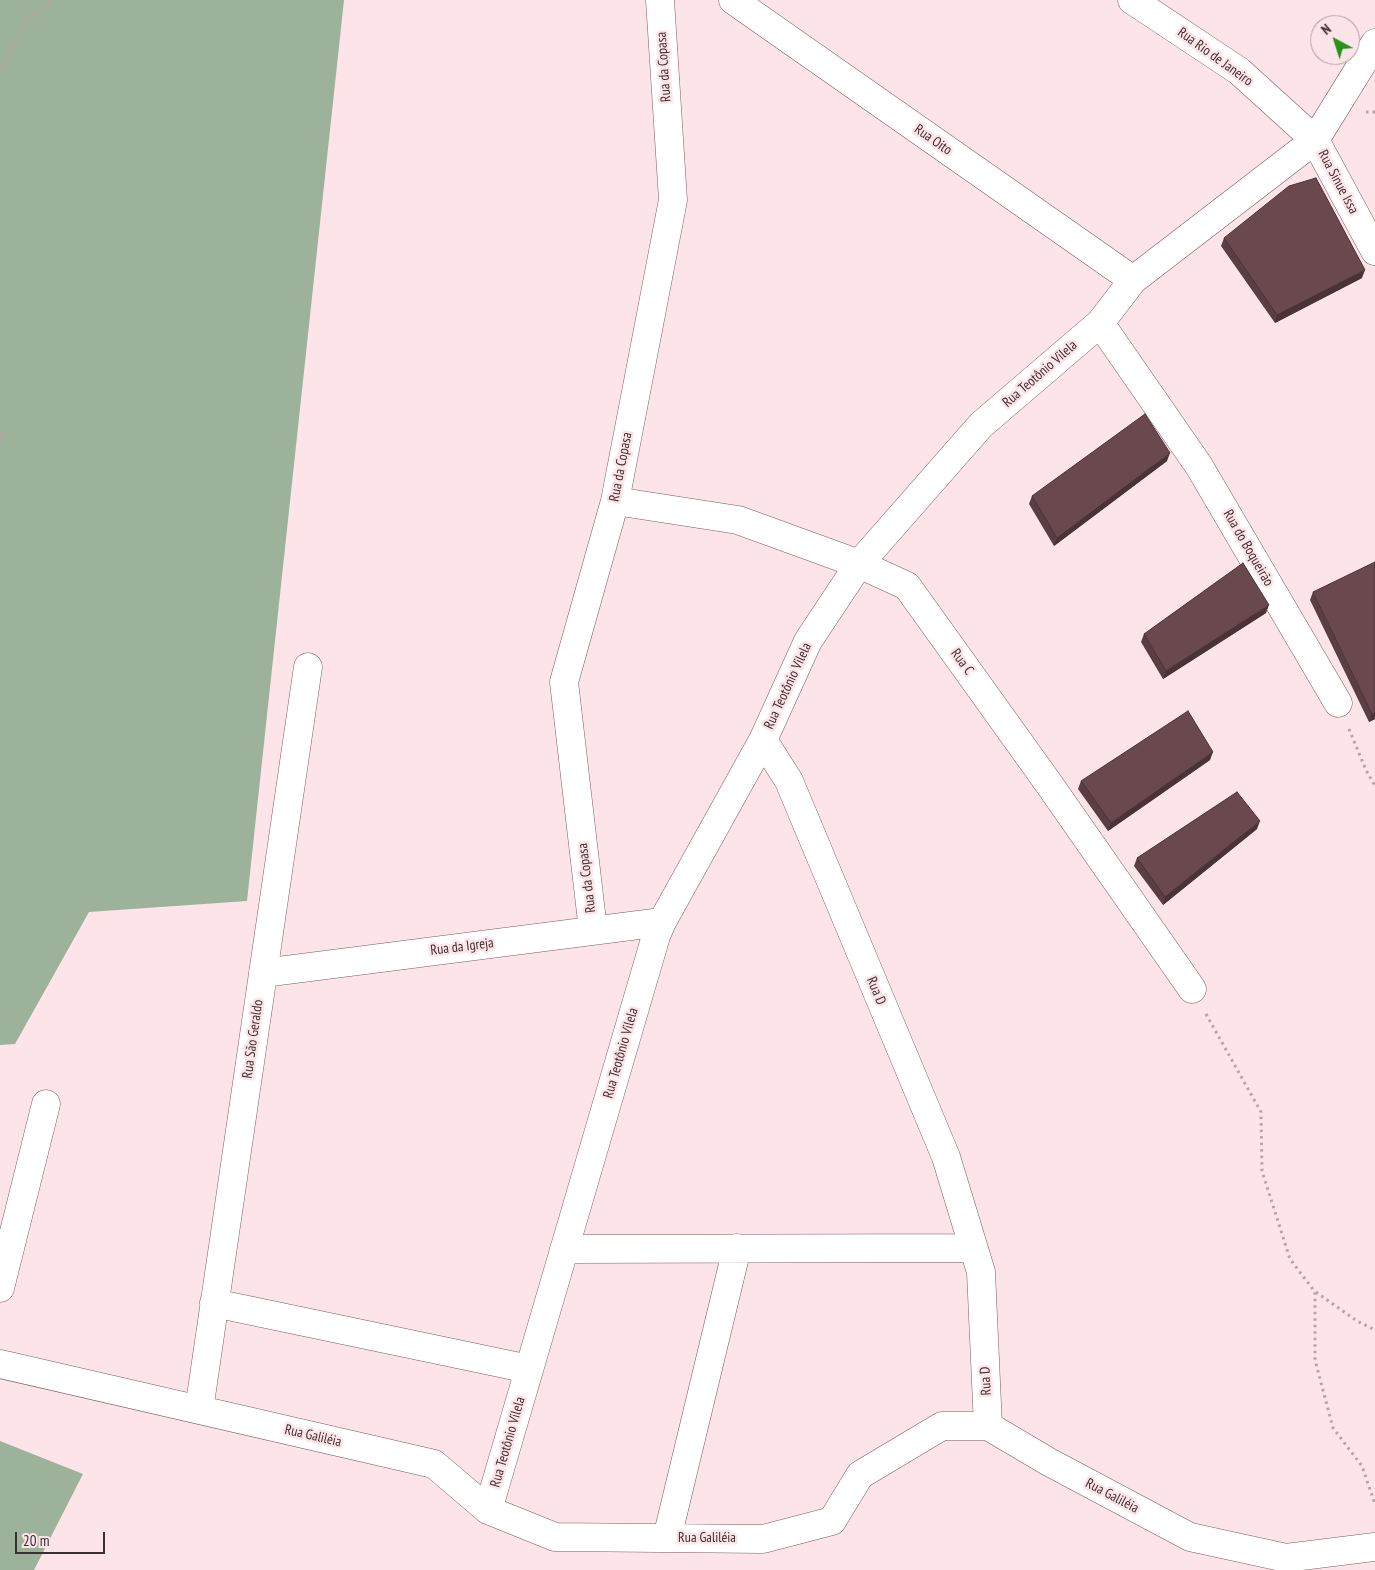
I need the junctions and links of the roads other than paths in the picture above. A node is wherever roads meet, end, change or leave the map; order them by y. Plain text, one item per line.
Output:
1 (660, 0) edge
2 (733, 0) edge
3 (1132, 0) edge
4 (1375, 43) edge
5 (1315, 140) junction
6 (1375, 251) edge
7 (1133, 280) junction
8 (1100, 323) junction
9 (615, 501) junction
10 (859, 564) junction
11 (308, 667) dead end
12 (1338, 704) road end
13 (763, 740) junction
14 (662, 922) junction
15 (593, 930) junction
16 (263, 973) junction
17 (1192, 989) road end
18 (46, 1104) dead end
19 (737, 1248) junction
20 (973, 1248) junction
21 (564, 1249) junction
22 (0, 1288) edge
23 (214, 1303) junction
24 (0, 1364) edge
25 (529, 1369) junction
26 (199, 1410) junction
27 (988, 1426) junction
28 (488, 1510) junction
29 (667, 1538) junction
30 (1375, 1547) edge

1 - 9 street, Rua da Copasa
2 - 7 street, Rua Oito
3 - 5 street, Rua Rio de Janeiro
4 - 5 street, Rua Teotônio Vilela
5 - 6 street, Rua Sinue Issa
5 - 7 street, Rua Teotônio Vilela
7 - 8 street, Rua Teotônio Vilela
8 - 10 street, Rua Teotônio Vilela
8 - 12 street, Rua do Boqueirão
9 - 10 street, Rua C
9 - 15 street, Rua da Copasa
10 - 13 street, Rua Teotônio Vilela
10 - 17 street, Rua C
11 - 16 street, Rua São Geraldo
13 - 14 street, Rua Teotônio Vilela
13 - 20 street, Rua D
14 - 15 street, Rua da Igreja
14 - 21 street, Rua Teotônio Vilela
15 - 16 street, Rua da Igreja
16 - 23 street, Rua São Geraldo
18 - 22 street
19 - 20 street
19 - 21 street
19 - 29 street
20 - 27 street, Rua D
21 - 25 street, Rua Teotônio Vilela
23 - 25 street
23 - 26 street, Rua São Geraldo
24 - 26 street, Rua Galiléia
25 - 28 street, Rua Teotônio Vilela
26 - 28 street, Rua Galiléia
27 - 29 street, Rua Galiléia
27 - 30 street, Rua Galiléia
28 - 29 street, Rua Galiléia

